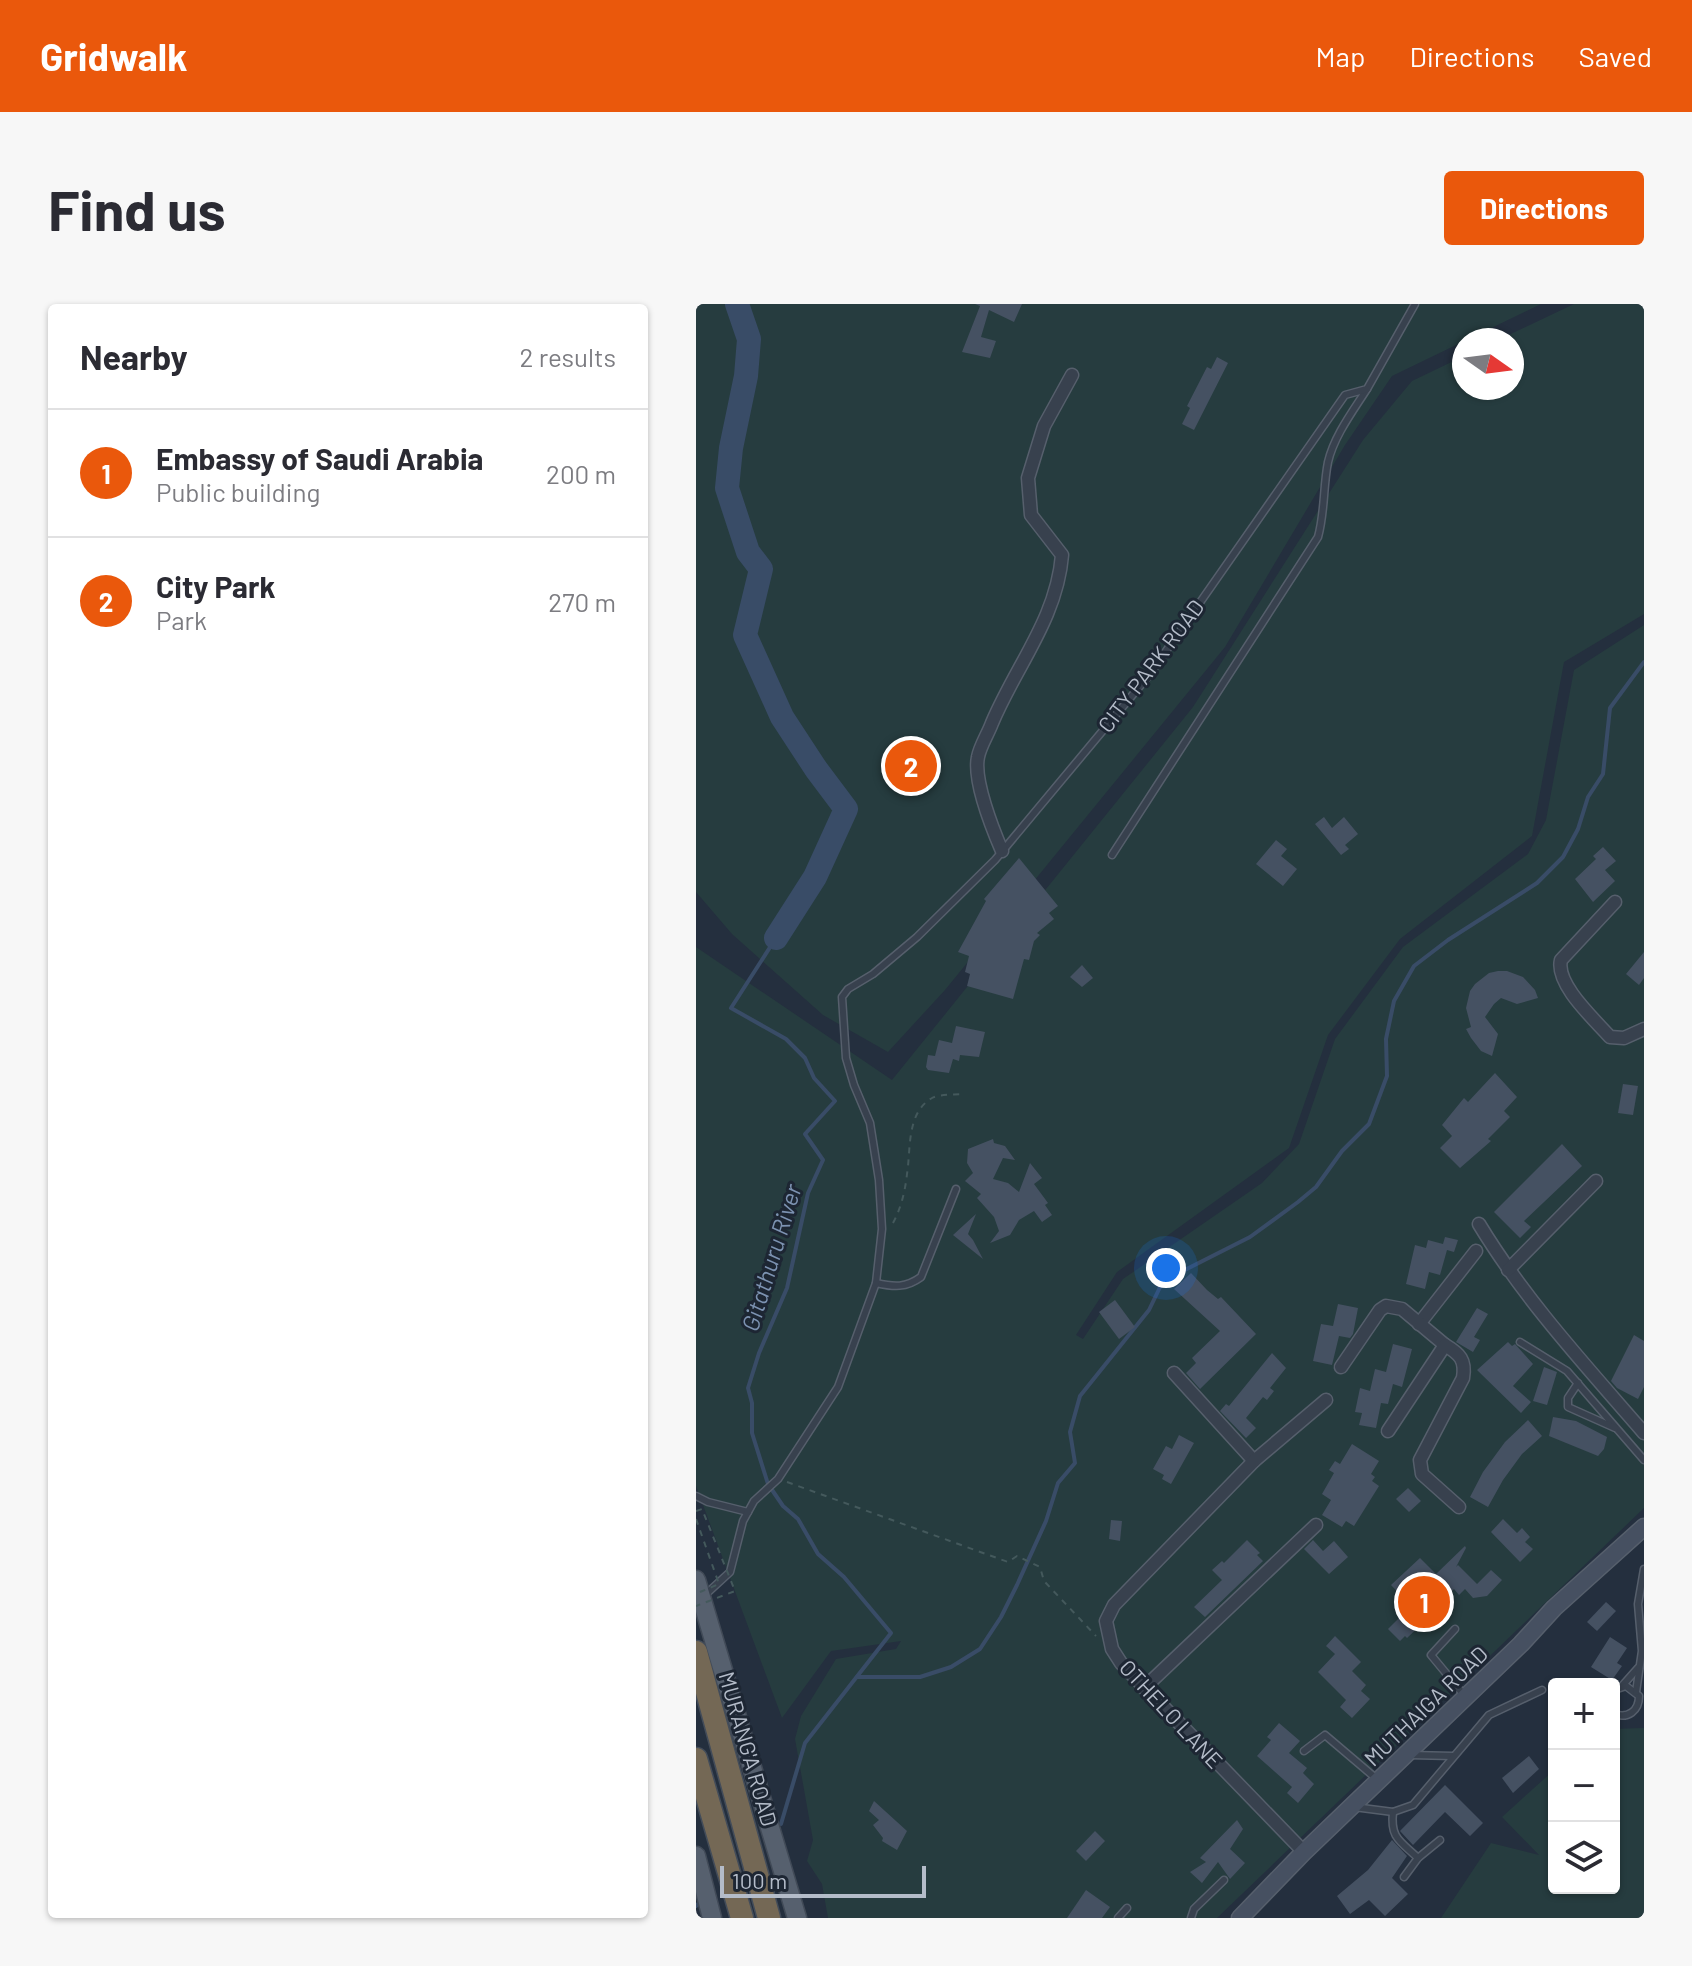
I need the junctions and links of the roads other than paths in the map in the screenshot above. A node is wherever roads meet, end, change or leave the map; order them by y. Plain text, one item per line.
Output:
1 (1415, 304) edge
2 (1072, 375) dead end
3 (1367, 389) junction
4 (1002, 851) junction
5 (1112, 855) dead end
6 (1615, 902) dead end
7 (1644, 1029) edge
8 (1596, 1181) dead end
9 (956, 1189) dead end
10 (1479, 1224) dead end
11 (1476, 1251) dead end
12 (1508, 1270) junction
13 (876, 1283) junction
14 (1419, 1324) junction
15 (1520, 1342) dead end
16 (1445, 1345) junction
17 (1341, 1367) dead end
18 (1174, 1373) dead end
19 (1578, 1383) junction
20 (1326, 1400) dead end
21 (1617, 1428) junction
22 (1388, 1431) dead end
23 (1644, 1433) edge
24 (1644, 1460) edge
25 (1254, 1461) junction
26 (696, 1496) edge
27 (1459, 1507) dead end
28 (748, 1512) junction
29 (1316, 1525) dead end
30 (1644, 1527) edge
31 (1644, 1569) edge
32 (699, 1594) edge
33 (1455, 1629) dead end
34 (696, 1652) edge
35 (1638, 1668) junction
36 (1620, 1685) edge
37 (1144, 1688) junction
38 (1620, 1689) edge
39 (1542, 1690) dead end
40 (1636, 1692) junction
41 (1466, 1697) junction
42 (1620, 1715) edge
43 (1304, 1751) dead end
44 (1406, 1755) junction
45 (1453, 1756) junction
46 (696, 1759) edge
47 (1379, 1782) junction
48 (1353, 1806) junction
49 (1393, 1812) junction
50 (1440, 1840) dead end
51 (1304, 1852) junction
52 (696, 1856) edge
53 (1418, 1858) junction
54 (1404, 1877) dead end
55 (1224, 1880) dead end
56 (1127, 1908) dead end
57 (712, 1918) edge
58 (742, 1918) edge
59 (769, 1918) edge
60 (797, 1918) edge
61 (1118, 1918) edge
62 (1191, 1918) edge
63 (1240, 1918) edge

1 - 3 lane, CITY PARK ROAD
2 - 4 street
3 - 4 lane, CITY PARK ROAD
3 - 5 lane
4 - 13 lane, CITY PARK ROAD
6 - 7 street
8 - 12 street
9 - 13 lane
10 - 12 street
11 - 14 street
12 - 23 street
13 - 28 lane
14 - 16 street
14 - 17 street
15 - 19 lane
16 - 22 street
16 - 27 street
18 - 25 street
19 - 21 lane
19 - 21 lane
20 - 25 street
21 - 24 lane
25 - 37 street, OTHELO LANE
26 - 28 lane
28 - 32 lane
29 - 37 street
30 - 41 main road, MUTHAIGA ROAD
31 - 35 lane
32 - 60 main road, MURANG'A ROAD
33 - 41 lane
34 - 59 highway, MURANG'A ROAD
35 - 36 lane
35 - 40 lane
37 - 51 street, OTHELO LANE
38 - 40 lane
39 - 45 lane
40 - 42 lane
41 - 44 main road, MUTHAIGA ROAD
43 - 47 lane
44 - 45 lane
44 - 47 main road, MUTHAIGA ROAD
45 - 49 lane
46 - 58 highway
47 - 48 main road, MUTHAIGA ROAD
48 - 49 lane
48 - 51 main road, MUTHAIGA ROAD
49 - 53 lane
50 - 53 lane
51 - 63 main road, MUTHAIGA ROAD
52 - 57 main road
53 - 54 lane
55 - 62 lane
56 - 61 lane

